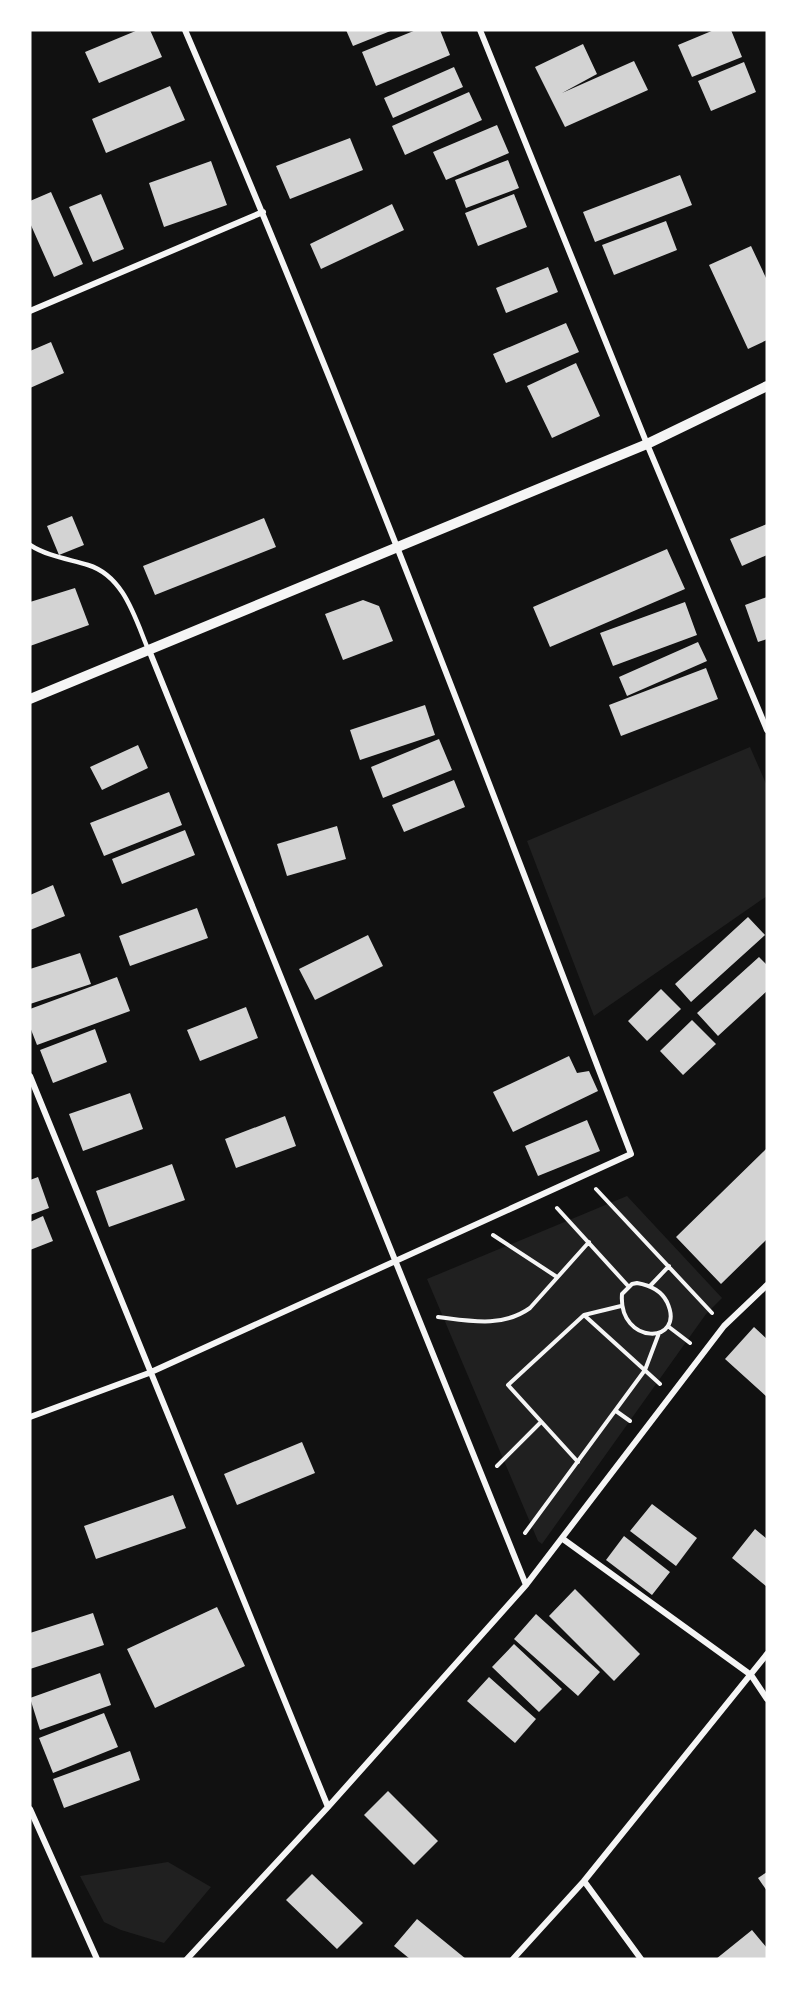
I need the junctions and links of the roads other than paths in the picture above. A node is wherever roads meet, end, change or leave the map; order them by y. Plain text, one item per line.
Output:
1 (185, 30) edge
2 (480, 30) edge
3 (263, 212) junction
4 (30, 311) edge
5 (767, 386) edge
6 (647, 444) junction
7 (30, 545) edge
8 (398, 547) junction
9 (148, 649) junction
10 (30, 699) edge
11 (767, 730) edge
12 (30, 1076) edge
13 (395, 1263) junction
14 (767, 1285) edge
15 (149, 1373) junction
16 (30, 1417) edge
17 (563, 1539) junction
18 (526, 1585) junction
19 (767, 1654) edge
20 (751, 1675) junction
21 (767, 1699) edge
22 (328, 1807) junction
23 (30, 1809) edge
24 (584, 1881) junction
25 (97, 1959) edge
26 (187, 1959) edge
27 (513, 1959) edge
28 (641, 1959) edge

1 - 3 street
2 - 6 street
3 - 4 street
3 - 8 street
5 - 6 street
6 - 8 street
6 - 11 street
7 - 9 lane
8 - 9 street
8 - 13 street
9 - 10 street
9 - 13 street
12 - 15 street
13 - 15 street
13 - 18 street
14 - 17 street
15 - 16 street
15 - 22 street
17 - 18 street
17 - 20 street
18 - 22 street
19 - 20 street
20 - 21 street
20 - 24 street
22 - 26 street
23 - 25 street
24 - 27 street
24 - 28 street

